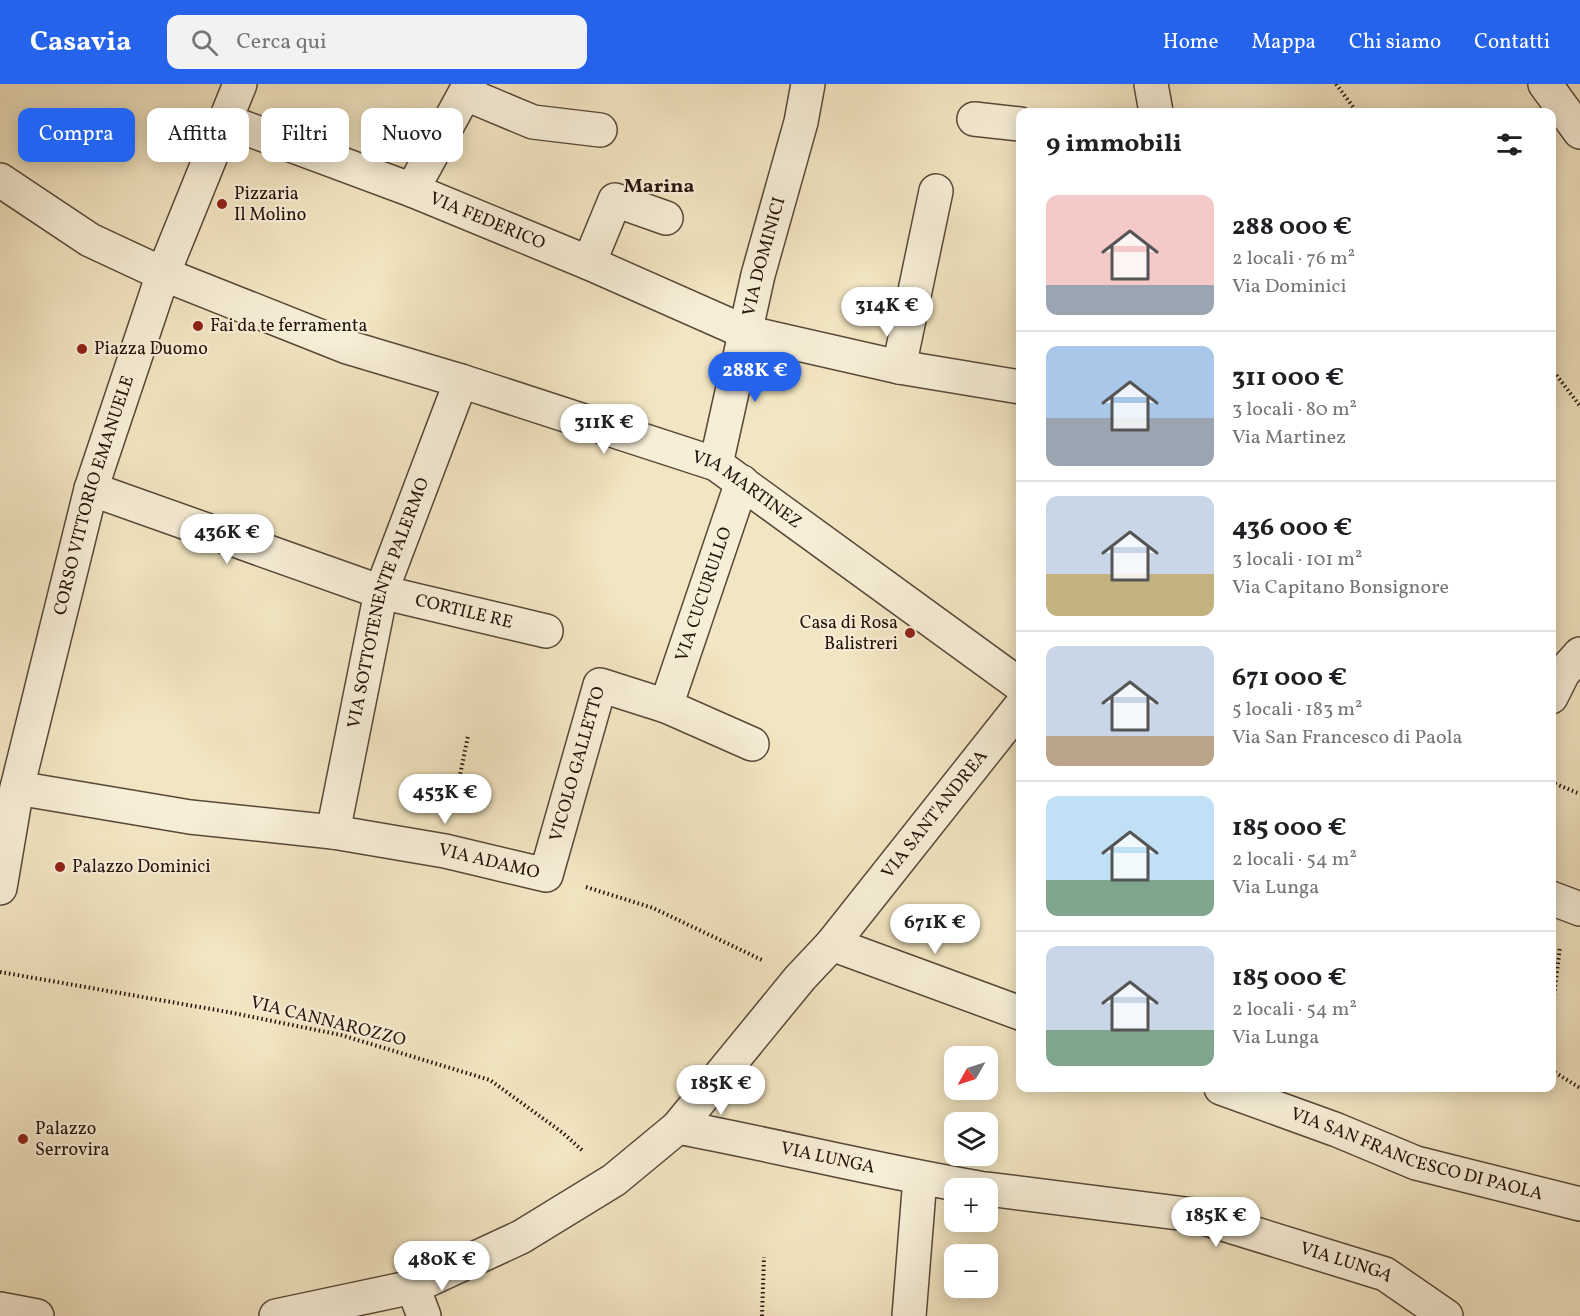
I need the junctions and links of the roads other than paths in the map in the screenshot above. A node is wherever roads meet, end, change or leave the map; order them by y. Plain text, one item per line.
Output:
1 (240, 84) edge
2 (808, 84) edge
3 (1151, 84) edge
4 (1545, 84) edge
5 (468, 89) edge
6 (231, 108) edge
7 (1155, 108) edge
8 (974, 119) dead end
9 (1016, 124) edge
10 (249, 130) edge
11 (600, 130) dead end
12 (1580, 132) edge
13 (209, 162) edge
14 (0, 180) edge
15 (412, 190) junction
16 (936, 191) dead end
17 (666, 218) dead end
18 (590, 263) junction
19 (163, 274) junction
20 (745, 332) junction
21 (899, 367) junction
22 (461, 381) junction
23 (1016, 386) edge
24 (716, 464) junction
25 (742, 482) junction
26 (91, 489) junction
27 (381, 592) junction
28 (546, 631) dead end
29 (1580, 654) edge
30 (1016, 682) edge
31 (1556, 687) edge
32 (666, 706) junction
33 (1016, 712) edge
34 (752, 744) dead end
35 (17, 788) junction
36 (333, 832) junction
37 (546, 875) joint
38 (0, 888) edge
39 (832, 944) junction
40 (1016, 1012) edge
41 (1232, 1092) edge
42 (678, 1127) junction
43 (921, 1178) junction
44 (944, 1182) edge
45 (998, 1190) edge
46 (1580, 1204) edge
47 (419, 1301) edge
48 (0, 1309) edge
49 (37, 1316) edge
50 (276, 1316) edge
51 (909, 1316) edge
52 (1446, 1316) edge

1 - 6 street, CORSO VITTORIO EMANUELE
2 - 20 street, VIA DOMINICI
3 - 7 street
4 - 12 street
5 - 11 street
5 - 15 street
8 - 9 street
10 - 15 street, VIA FEDERICO
13 - 19 street, CORSO VITTORIO EMANUELE
14 - 19 street
15 - 18 street, VIA FEDERICO
16 - 21 street
17 - 18 street
18 - 20 street, VIA FEDERICO
19 - 22 street, VIA MARTINEZ
19 - 26 street, CORSO VITTORIO EMANUELE
20 - 21 street, VIA FEDERICO
20 - 24 street, VIA DOMINICI
21 - 23 street, VIA FEDERICO
22 - 24 street, VIA MARTINEZ
22 - 27 street, VIA SOTTOTENENTE PALERMO
24 - 25 street, VIA MARTINEZ
25 - 30 street, VIA MARTINEZ
25 - 32 street, VIA CUCURULLO
26 - 27 street, CORTILE RE
26 - 35 street, CORSO VITTORIO EMANUELE
27 - 28 street, CORTILE RE
27 - 36 street, VIA SOTTOTENENTE PALERMO
29 - 31 street
32 - 34 street
32 - 37 street, VICOLO GALLETTO
33 - 39 street, VIA SANT'ANDREA
35 - 36 street, VIA ADAMO
35 - 38 street, CORSO VITTORIO EMANUELE
36 - 37 street, VIA ADAMO
39 - 40 street
39 - 42 street, VIA SANT'ANDREA
41 - 46 street, VIA SAN FRANCESCO DI PAOLA
42 - 43 street, VIA LUNGA
42 - 47 street, VIA SANT'ANDREA
43 - 44 street, VIA LUNGA
43 - 51 street
45 - 52 street, VIA LUNGA
47 - 50 street, VIA SANT'ANDREA
48 - 49 street

